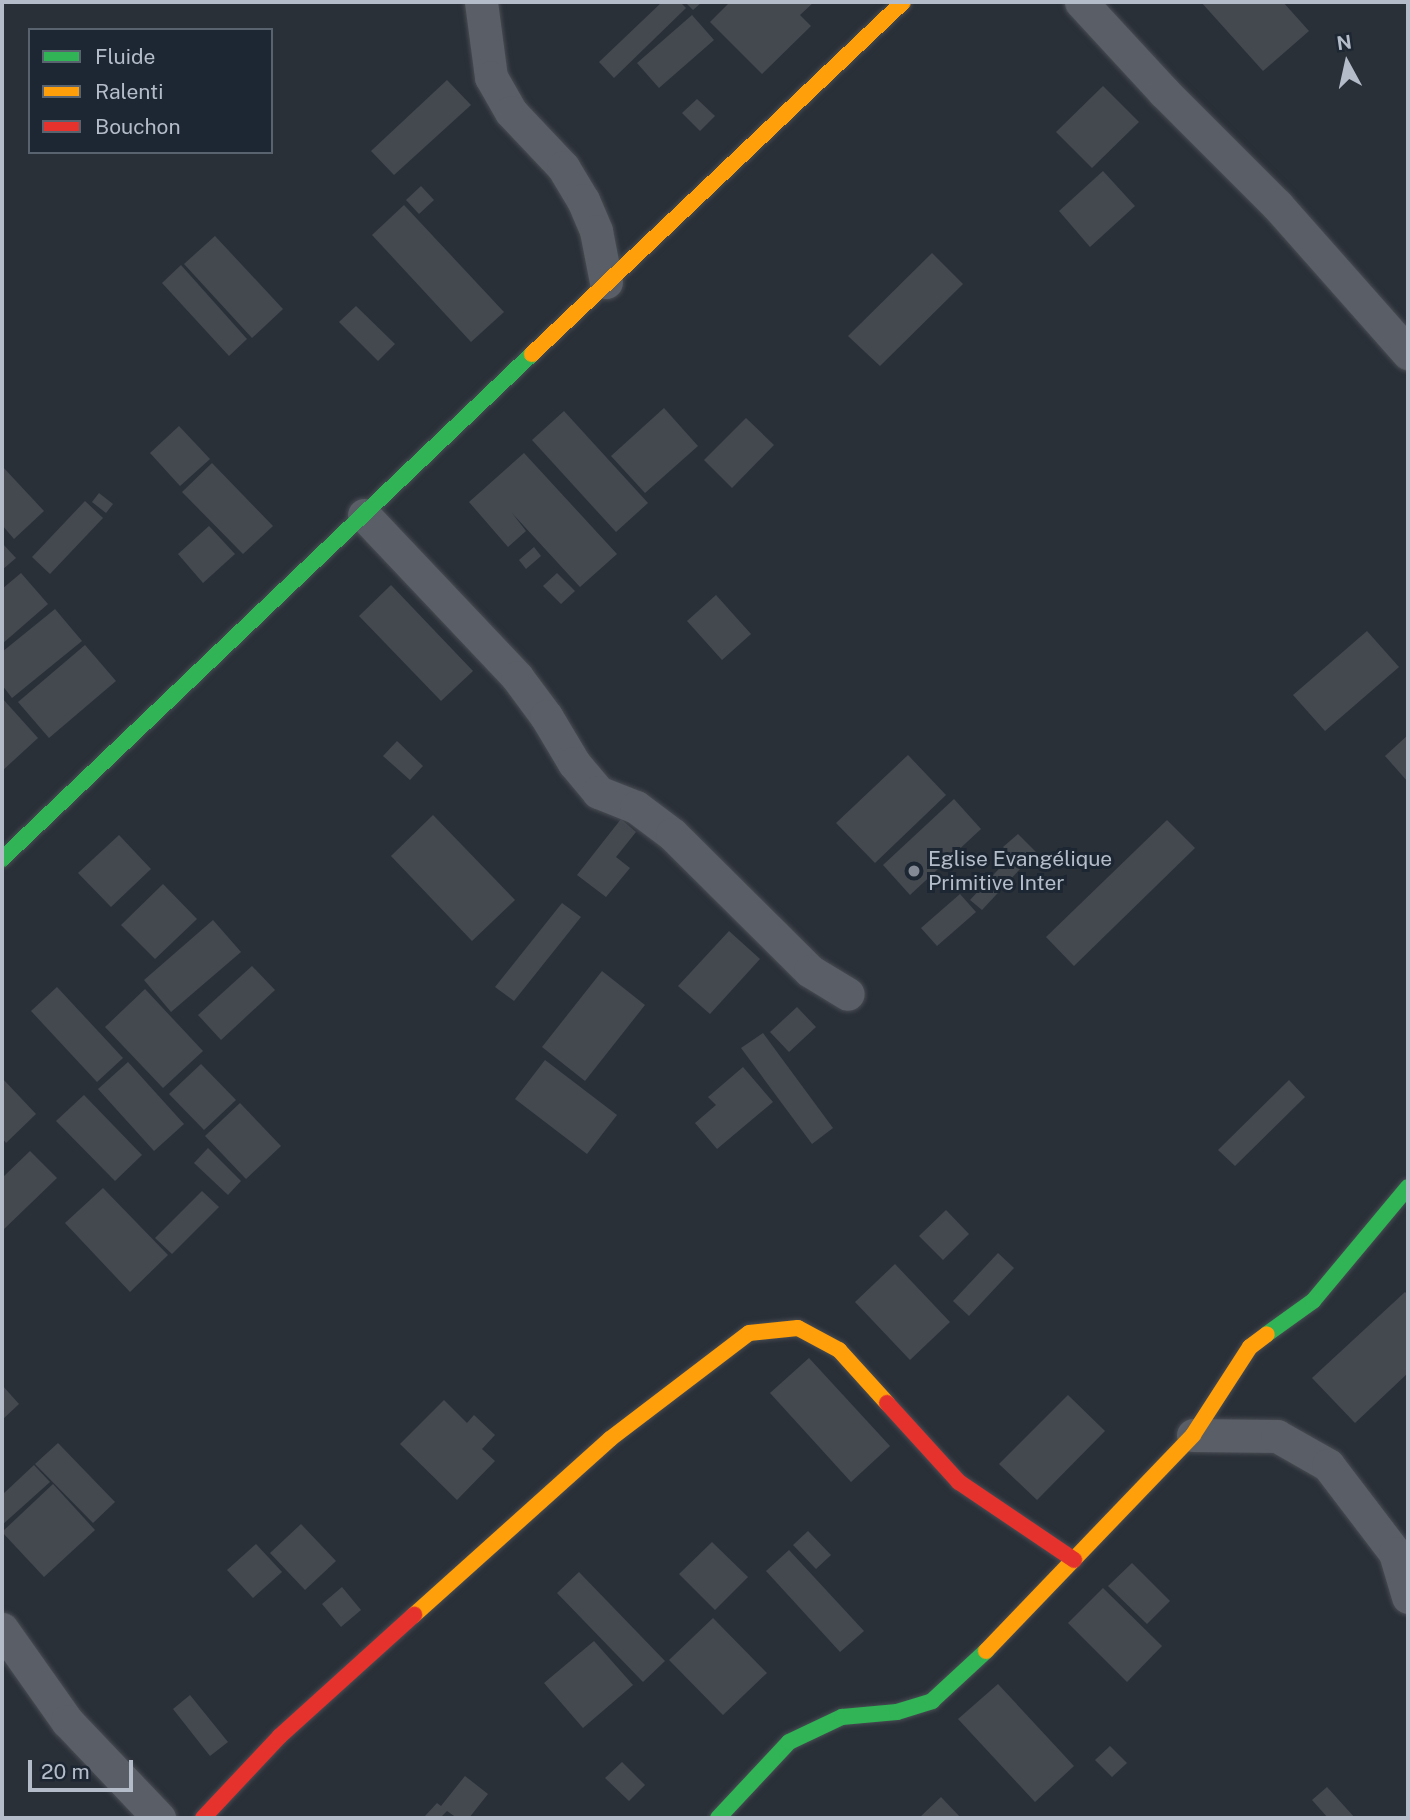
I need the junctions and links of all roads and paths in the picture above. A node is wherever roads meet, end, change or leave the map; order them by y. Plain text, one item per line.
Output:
1 (481, 2) edge
2 (904, 2) edge
3 (1081, 2) edge
4 (606, 282) junction
5 (1408, 353) edge
6 (364, 515) junction
7 (2, 859) edge
8 (848, 994) dead end
9 (1408, 1187) edge
10 (1193, 1435) junction
11 (1074, 1560) junction
12 (1408, 1597) edge
13 (2, 1629) edge
14 (159, 1818) edge
15 (203, 1818) edge
16 (718, 1818) edge

1 - 4 street
2 - 4 street
3 - 5 street
4 - 6 street
6 - 7 street
6 - 8 street
9 - 10 street
10 - 11 street
10 - 12 street
11 - 15 street
11 - 16 street
13 - 14 street

